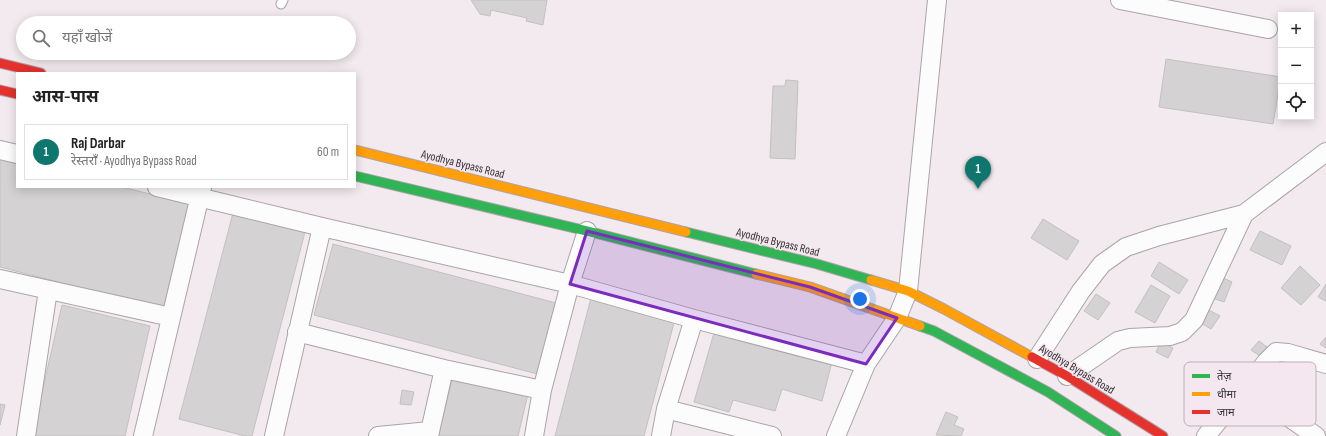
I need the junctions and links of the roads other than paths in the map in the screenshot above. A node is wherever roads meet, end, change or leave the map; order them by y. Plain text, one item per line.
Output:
1 (937, 0) edge
2 (1120, 0) edge
3 (1268, 29) dead end
4 (0, 63) edge
5 (37, 72) edge
6 (0, 90) edge
7 (16, 94) edge
8 (0, 150) edge
9 (356, 150) edge
10 (1326, 152) edge
11 (16, 154) edge
12 (356, 176) edge
13 (166, 188) edge
14 (201, 192) edge
15 (1244, 214) junction
16 (322, 227) junction
17 (587, 231) junction
18 (0, 279) edge
19 (570, 284) junction
20 (48, 290) junction
21 (908, 291) junction
22 (171, 317) junction
23 (897, 318) junction
24 (694, 319) junction
25 (297, 332) junction
26 (1037, 359) junction
27 (1266, 362) edge
28 (866, 364) junction
29 (1326, 364) edge
30 (444, 369) junction
31 (1067, 376) junction
32 (542, 390) junction
33 (666, 409) junction
34 (1214, 426) edge
35 (1301, 426) edge
36 (430, 433) edge
37 (26, 436) edge
38 (143, 436) edge
39 (274, 436) edge
40 (378, 436) edge
41 (534, 436) edge
42 (661, 436) edge
43 (772, 436) edge
44 (836, 436) edge
45 (1116, 436) edge
46 (1163, 436) edge
47 (1206, 436) edge
48 (1316, 436) edge

1 - 21 street
2 - 3 street
4 - 5 main road
6 - 7 main road
8 - 11 street
9 - 21 main road, Ayodhya Bypass Road
10 - 15 street
12 - 17 main road
13 - 14 street
14 - 16 street
14 - 22 street
15 - 26 street
15 - 31 street
16 - 19 street
16 - 25 street
17 - 19 street
17 - 23 main road
18 - 20 street
19 - 24 street
19 - 32 street
20 - 22 street
20 - 37 street
21 - 23 street
21 - 26 main road, Ayodhya Bypass Road
22 - 38 street
23 - 28 street
23 - 45 main road
24 - 28 street
24 - 33 street
25 - 30 street
25 - 39 street
26 - 31 main road, Ayodhya Bypass Road
27 - 29 street
28 - 44 street
30 - 32 street
30 - 36 street
31 - 46 main road, Ayodhya Bypass Road
32 - 41 street
33 - 42 street
33 - 43 street
34 - 47 street
35 - 48 street
36 - 40 street

